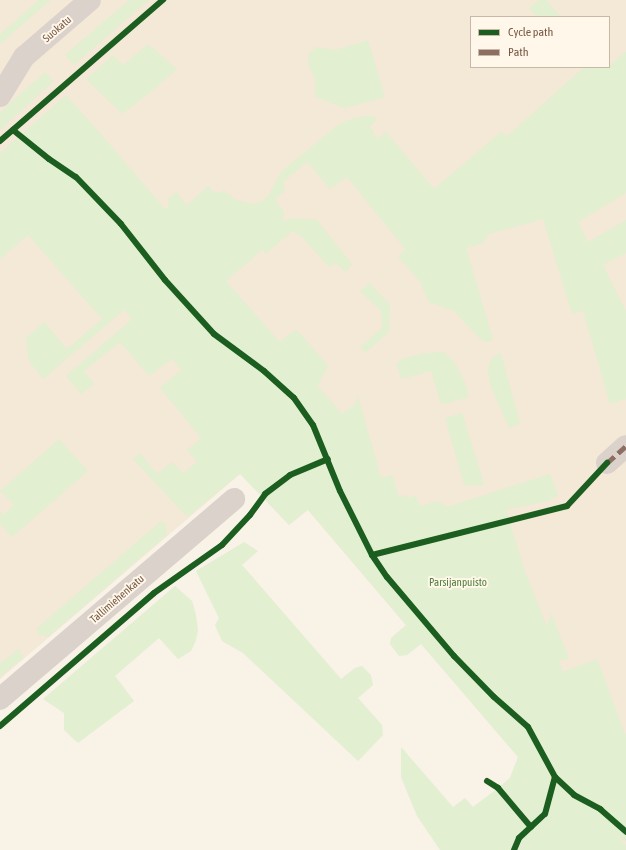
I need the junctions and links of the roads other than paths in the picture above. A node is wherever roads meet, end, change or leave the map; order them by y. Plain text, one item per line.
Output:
1 (90, 0) edge
2 (24, 57) junction
3 (0, 66) edge
4 (0, 96) edge
5 (626, 446) edge
6 (607, 463) dead end
7 (234, 499) dead end
8 (0, 699) edge

1 - 2 street, Suokatu
2 - 3 street, Suokatu
2 - 4 street, Suokatu
5 - 6 street
7 - 8 street, Tallimiehenkatu

